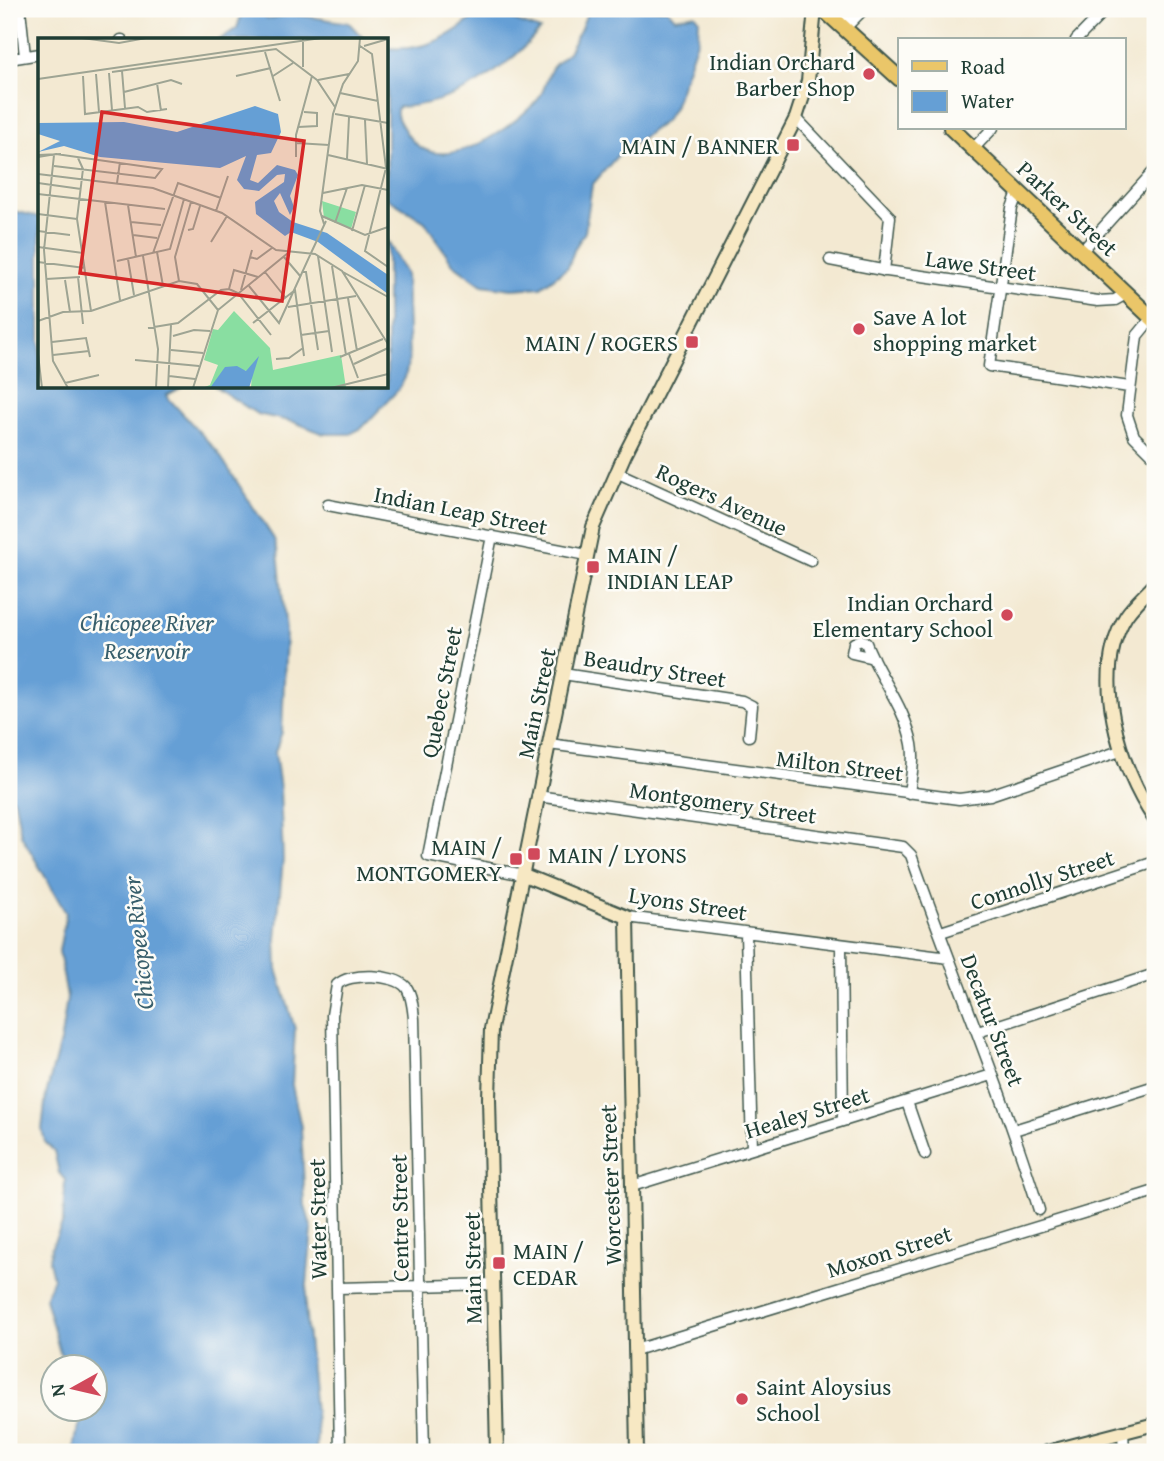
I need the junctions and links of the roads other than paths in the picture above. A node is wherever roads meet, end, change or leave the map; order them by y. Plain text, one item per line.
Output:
1 (20, 9) edge
2 (815, 9) edge
3 (823, 9) edge
4 (843, 9) edge
5 (863, 9) edge
6 (1106, 9) edge
7 (846, 27) junction
8 (1078, 38) edge
9 (38, 54) edge
10 (25, 56) junction
11 (9, 58) edge
12 (898, 77) edge
13 (796, 118) junction
14 (953, 130) edge
15 (991, 130) edge
16 (973, 149) junction
17 (1155, 170) edge
18 (1018, 192) junction
19 (1081, 252) junction
20 (830, 260) dead end
21 (884, 271) junction
22 (1000, 287) junction
23 (1126, 294) junction
24 (1154, 317) edge
25 (1129, 387) junction
26 (1155, 457) edge
27 (616, 472) junction
28 (328, 505) dead end
29 (492, 536) junction
30 (587, 555) junction
31 (811, 561) dead end
32 (1155, 584) edge
33 (873, 658) dead end
34 (563, 674) junction
35 (749, 736) dead end
36 (549, 744) junction
37 (1120, 751) junction
38 (909, 793) junction
39 (537, 796) junction
40 (1155, 820) edge
41 (904, 847) joint
42 (428, 856) joint
43 (1155, 862) edge
44 (524, 875) junction
45 (627, 917) junction
46 (941, 932) junction
47 (746, 934) junction
48 (841, 947) junction
49 (949, 958) junction
50 (1155, 974) edge
51 (337, 985) joint
52 (978, 1032) junction
53 (992, 1075) junction
54 (1155, 1086) edge
55 (907, 1102) junction
56 (843, 1121) junction
57 (1014, 1130) junction
58 (752, 1148) junction
59 (925, 1154) dead end
60 (632, 1186) junction
61 (1155, 1191) edge
62 (1039, 1210) dead end
63 (493, 1284) junction
64 (419, 1285) junction
65 (338, 1288) junction
66 (635, 1350) junction
67 (1155, 1424) edge
68 (1123, 1432) junction
69 (340, 1452) edge
70 (424, 1452) edge
71 (497, 1452) edge
72 (637, 1452) edge
73 (1047, 1452) edge
74 (1124, 1452) edge

1 - 10 street
2 - 13 main road, Main Street
3 - 7 main road
4 - 7 street
5 - 7 street
6 - 8 street
7 - 12 main road
9 - 10 street
10 - 11 street
13 - 21 street
13 - 27 main road, Main Street
14 - 16 main road, Parker Street
15 - 16 street
16 - 18 main road, Parker Street
17 - 19 street
18 - 19 main road, Parker Street
18 - 22 street
19 - 23 main road, Parker Street
20 - 21 street, Lawe Street
21 - 22 street, Lawe Street
22 - 23 street, Lawe Street
22 - 25 street
23 - 24 main road, Parker Street
24 - 25 street
25 - 26 street
27 - 30 main road, Main Street
27 - 31 street, Rogers Avenue
28 - 29 street, Indian Leap Street
29 - 30 street, Indian Leap Street
29 - 42 street, Quebec Street
30 - 34 main road, Main Street
32 - 37 main road
33 - 38 street
34 - 35 street, Beaudry Street
34 - 36 main road, Main Street
36 - 38 street, Milton Street
36 - 39 main road, Main Street
37 - 38 street, Milton Street
37 - 40 main road
39 - 41 street, Montgomery Street
39 - 44 main road, Main Street
41 - 46 street, Decatur Street
42 - 44 street, Lyons Street
43 - 46 street, Connolly Street
44 - 45 main road, Lyons Street
44 - 63 main road, Main Street
45 - 47 street, Lyons Street
45 - 60 main road, Worcester Street
46 - 49 street, Decatur Street
47 - 48 street, Lyons Street
47 - 58 street
48 - 49 street, Lyons Street
48 - 56 street
49 - 52 street, Decatur Street
50 - 52 street
51 - 64 street, Centre Street
51 - 65 street, Water Street
52 - 53 street, Decatur Street
53 - 55 street, Healey Street
53 - 57 street, Decatur Street
54 - 57 street
55 - 56 street, Healey Street
55 - 59 street
56 - 58 street, Healey Street
57 - 62 street, Decatur Street
58 - 60 street, Healey Street
60 - 66 main road, Worcester Street
61 - 66 street, Moxon Street
63 - 64 street
63 - 71 main road, Main Street
64 - 65 street
64 - 70 street, Centre Street
65 - 69 street, Water Street
66 - 72 main road, Worcester Street
67 - 68 main road
68 - 73 main road
68 - 74 street

